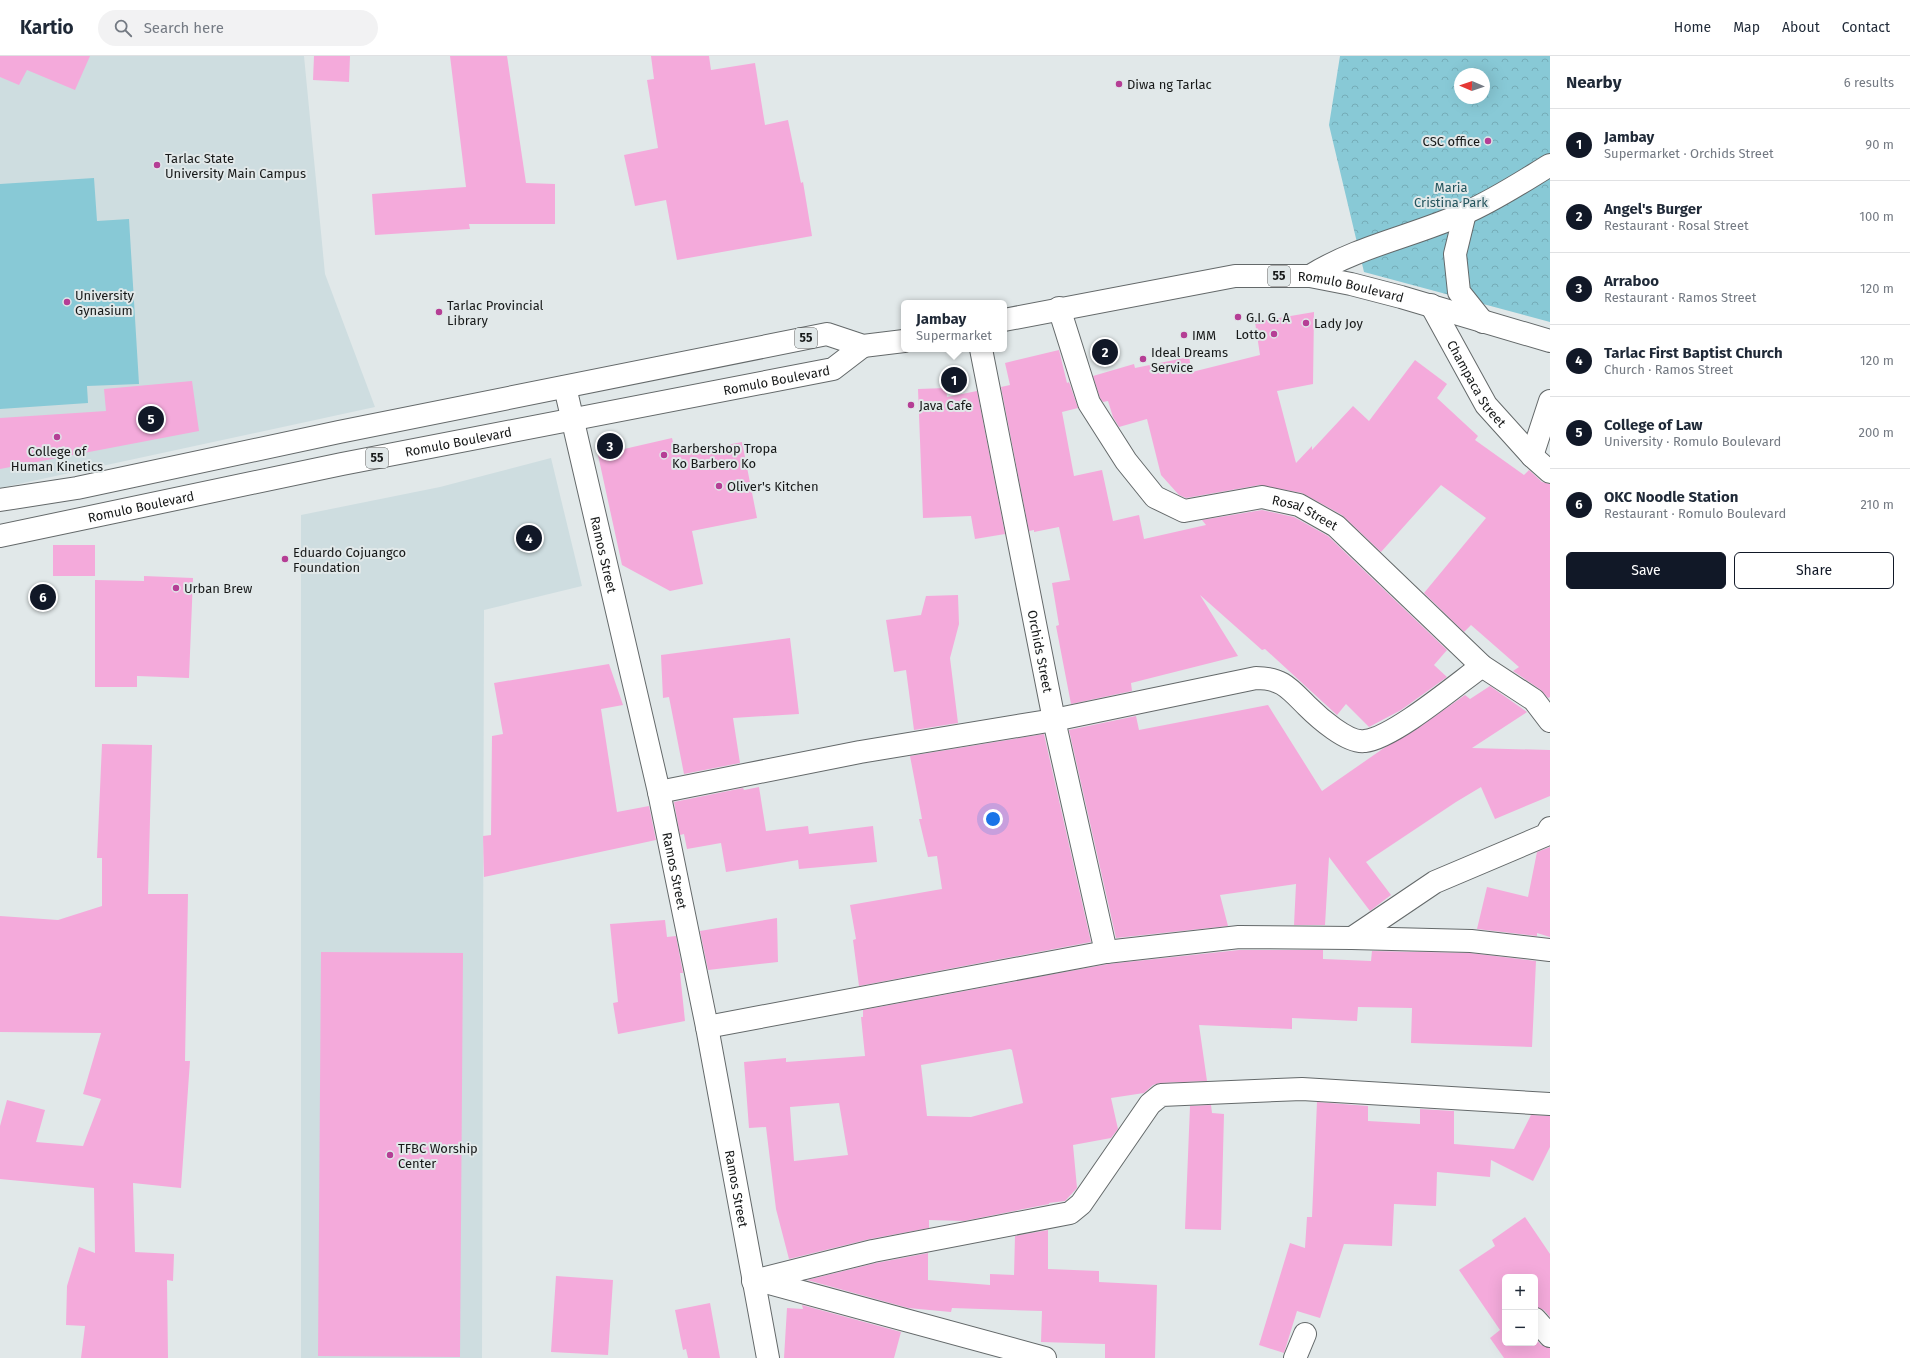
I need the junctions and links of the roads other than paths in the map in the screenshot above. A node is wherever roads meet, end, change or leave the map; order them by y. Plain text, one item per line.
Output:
1 (1550, 166) edge
2 (1465, 213) junction
3 (1310, 276) junction
4 (1431, 305) junction
5 (1059, 308) junction
6 (1007, 319) edge
7 (1483, 322) junction
8 (901, 341) edge
9 (1550, 341) edge
10 (863, 346) junction
11 (982, 352) edge
12 (565, 387) junction
13 (1550, 401) edge
14 (574, 419) junction
15 (1532, 456) junction
16 (1550, 472) edge
17 (0, 500) edge
18 (0, 536) edge
19 (1482, 666) junction
20 (1054, 720) junction
21 (1550, 721) edge
22 (659, 792) junction
23 (1550, 828) edge
24 (1352, 938) junction
25 (1550, 950) edge
26 (1106, 952) junction
27 (707, 1027) junction
28 (1550, 1104) edge
29 (758, 1281) junction
30 (1538, 1322) edge
31 (1305, 1334) dead end
32 (1550, 1336) edge
33 (768, 1358) edge
34 (1045, 1358) edge
35 (1295, 1358) edge

1 - 2 main road
2 - 3 main road
2 - 7 main road
3 - 4 main road, Romulo Boulevard / 55
3 - 5 main road, Romulo Boulevard / 55
4 - 7 main road, Romulo Boulevard / 55
4 - 15 main road, Champaca Street
5 - 6 main road, Romulo Boulevard / 55
5 - 19 main road, Rosal Street
7 - 9 main road, Romulo Boulevard / 55
8 - 10 main road, 55
10 - 12 main road, 55
10 - 14 main road, Romulo Boulevard / 55
11 - 20 main road, Orchids Street
12 - 14 main road, Ramos Street
12 - 17 main road, 55
13 - 15 main road
14 - 18 main road, Romulo Boulevard / 55
14 - 22 main road, Ramos Street
15 - 16 main road, Champaca Street
19 - 20 main road
19 - 21 main road, Rosal Street
20 - 22 main road
20 - 26 main road, Orchids Street
22 - 27 main road, Ramos Street
23 - 24 main road
24 - 25 main road
24 - 26 main road
26 - 27 main road
27 - 29 main road, Ramos Street
28 - 29 main road
29 - 33 main road, Ramos Street
29 - 34 main road
30 - 32 main road
31 - 35 main road

